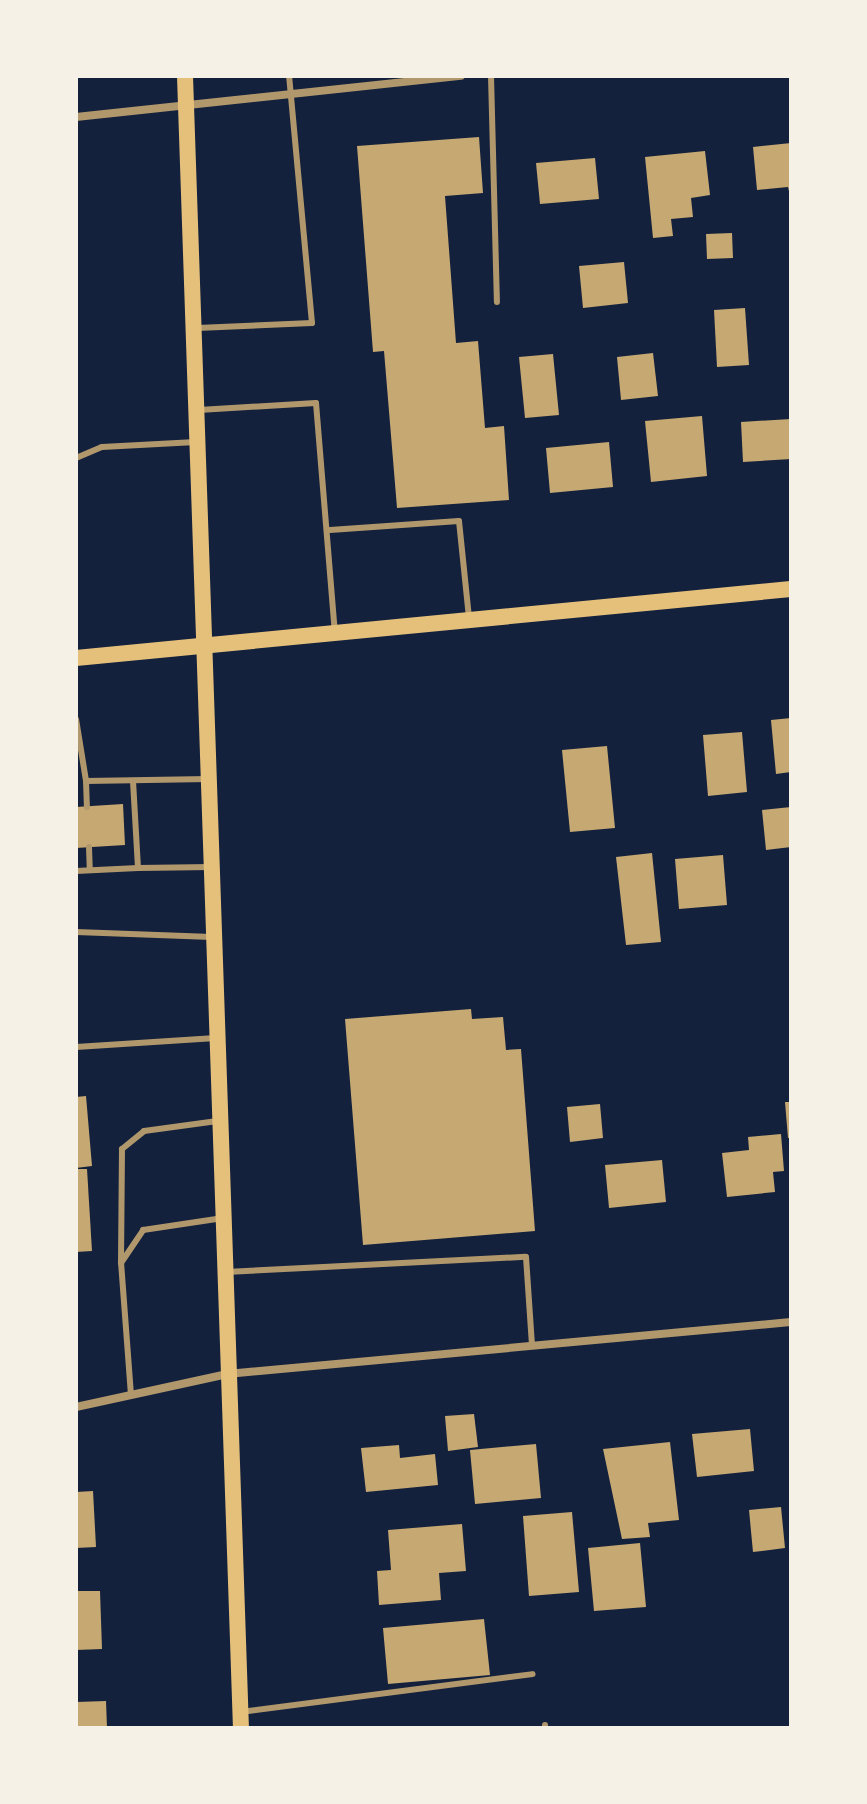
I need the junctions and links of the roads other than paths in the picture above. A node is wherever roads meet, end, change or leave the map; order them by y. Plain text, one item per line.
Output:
1 (185, 76) edge
2 (289, 76) edge
3 (461, 76) edge
4 (491, 76) edge
5 (289, 94) junction
6 (186, 105) junction
7 (76, 117) edge
8 (497, 302) dead end
9 (195, 328) junction
10 (198, 410) junction
11 (200, 442) junction
12 (76, 458) edge
13 (330, 530) junction
14 (791, 589) edge
15 (470, 620) junction
16 (335, 633) junction
17 (208, 645) junction
18 (76, 658) edge
19 (76, 719) edge
20 (78, 746) edge
21 (212, 779) junction
22 (86, 781) junction
23 (133, 781) junction
24 (87, 807) dead end
25 (89, 847) dead end
26 (214, 867) junction
27 (138, 868) junction
28 (90, 870) junction
29 (76, 871) edge
30 (76, 932) edge
31 (216, 937) junction
32 (219, 1038) junction
33 (76, 1047) edge
34 (221, 1121) junction
35 (223, 1218) junction
36 (121, 1263) junction
37 (224, 1272) junction
38 (791, 1322) edge
39 (532, 1346) junction
40 (227, 1374) junction
41 (131, 1395) junction
42 (76, 1407) edge
43 (533, 1674) dead end
44 (241, 1720) edge

1 - 6 main road
2 - 5 lane
3 - 5 street
4 - 8 lane
5 - 6 street
5 - 9 lane
6 - 7 street
6 - 9 main road
9 - 10 main road
10 - 11 main road
10 - 13 lane
11 - 12 lane
11 - 17 main road
13 - 15 lane
13 - 16 lane
14 - 15 main road
15 - 16 main road
16 - 17 main road
17 - 18 main road
17 - 21 main road
19 - 20 lane
20 - 22 lane
21 - 23 lane
21 - 26 main road
22 - 23 lane
22 - 24 lane
23 - 27 lane
25 - 28 lane
26 - 27 lane
26 - 31 main road
27 - 28 lane
28 - 29 lane
30 - 31 lane
31 - 32 main road
32 - 33 lane
32 - 34 main road
34 - 35 main road
34 - 36 lane
35 - 36 lane
35 - 37 main road
36 - 41 lane
37 - 39 lane
37 - 40 main road
38 - 39 street
39 - 40 street
40 - 41 street
40 - 44 main road
41 - 42 street
43 - 44 lane

